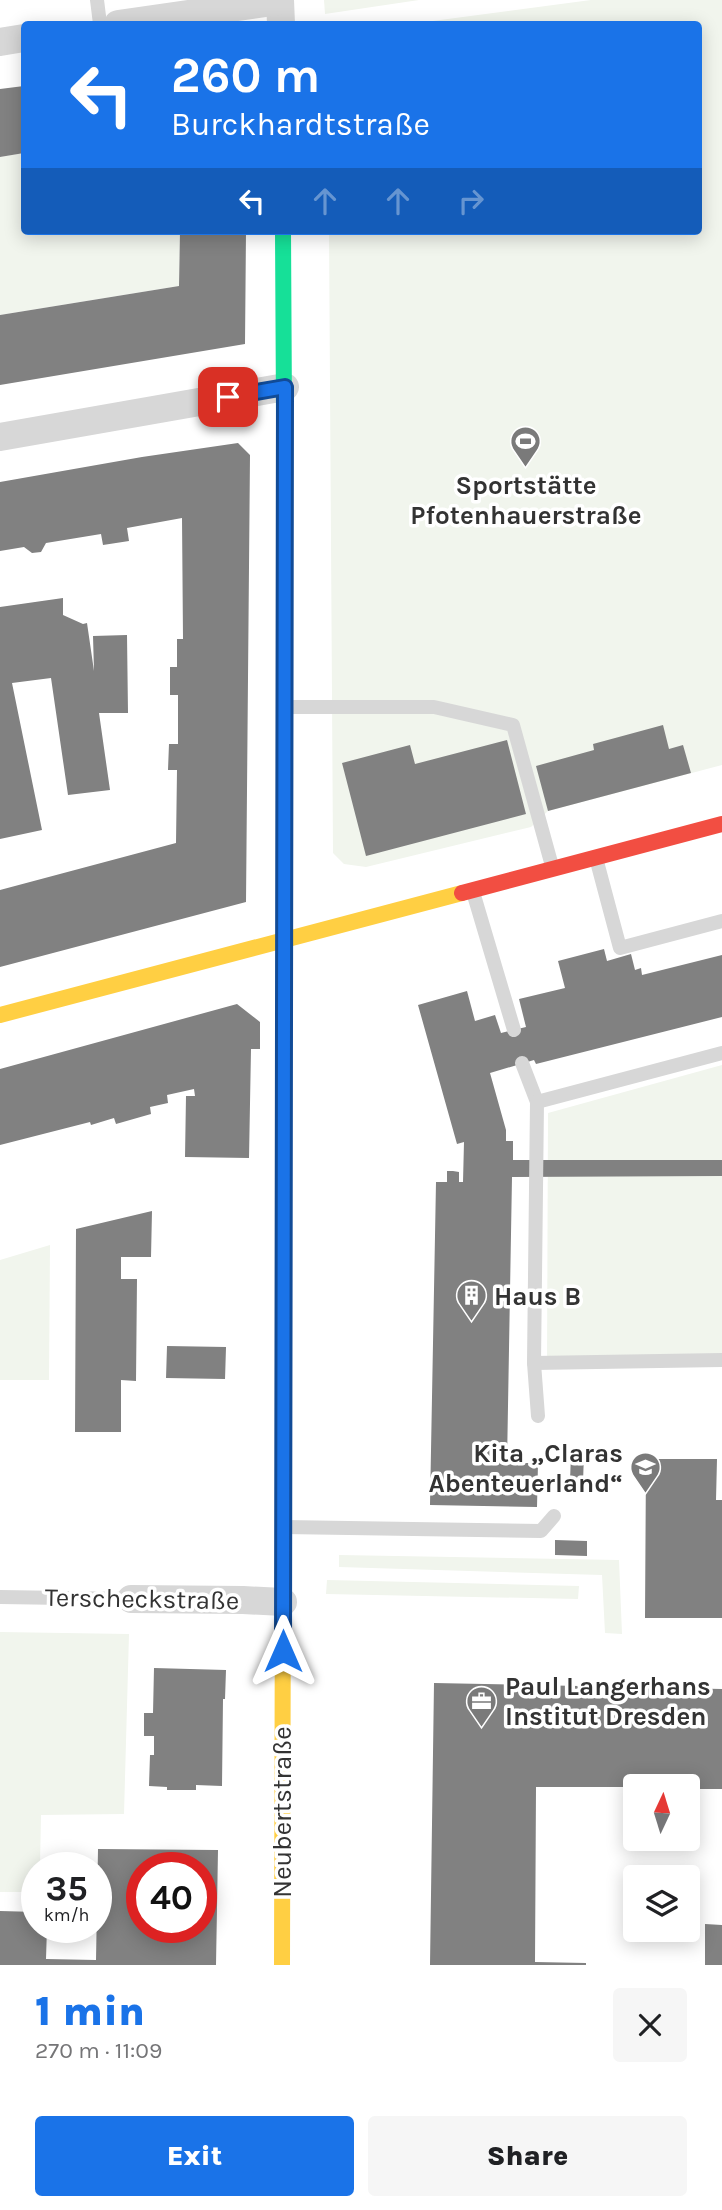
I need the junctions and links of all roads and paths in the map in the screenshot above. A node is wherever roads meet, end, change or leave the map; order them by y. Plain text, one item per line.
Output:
1 (97, 0) edge
2 (280, 0) edge
3 (100, 21) edge
4 (138, 21) edge
5 (281, 21) edge
6 (21, 38) edge
7 (0, 42) edge
8 (283, 235) edge
9 (285, 387) junction
10 (0, 437) edge
11 (285, 707) junction
12 (722, 824) edge
13 (595, 857) junction
14 (552, 869) junction
15 (473, 890) junction
16 (722, 921) edge
17 (284, 941) junction
18 (0, 1015) edge
19 (514, 1030) dead end
20 (722, 1053) edge
21 (522, 1063) dead end
22 (537, 1102) junction
23 (722, 1360) edge
24 (534, 1363) junction
25 (538, 1416) dead end
26 (554, 1516) dead end
27 (283, 1527) junction
28 (0, 1597) edge
29 (131, 1599) joint
30 (283, 1602) junction
31 (282, 1965) edge

1 - 3 lane
2 - 4 street
2 - 5 street
6 - 7 street
8 - 9 street, Neubertstraße
9 - 10 street
9 - 11 street, Neubertstraße
11 - 14 lane
11 - 17 street, Neubertstraße
12 - 13 street
13 - 14 street
13 - 16 lane
14 - 15 street
15 - 17 street
15 - 19 lane
17 - 18 street
17 - 27 street, Neubertstraße
20 - 22 lane
21 - 22 lane
22 - 24 lane
23 - 24 lane
24 - 25 lane
26 - 27 lane
27 - 30 street, Neubertstraße
28 - 29 lane, Terscheckstraße
29 - 30 street, Terscheckstraße
30 - 31 street, Neubertstraße

